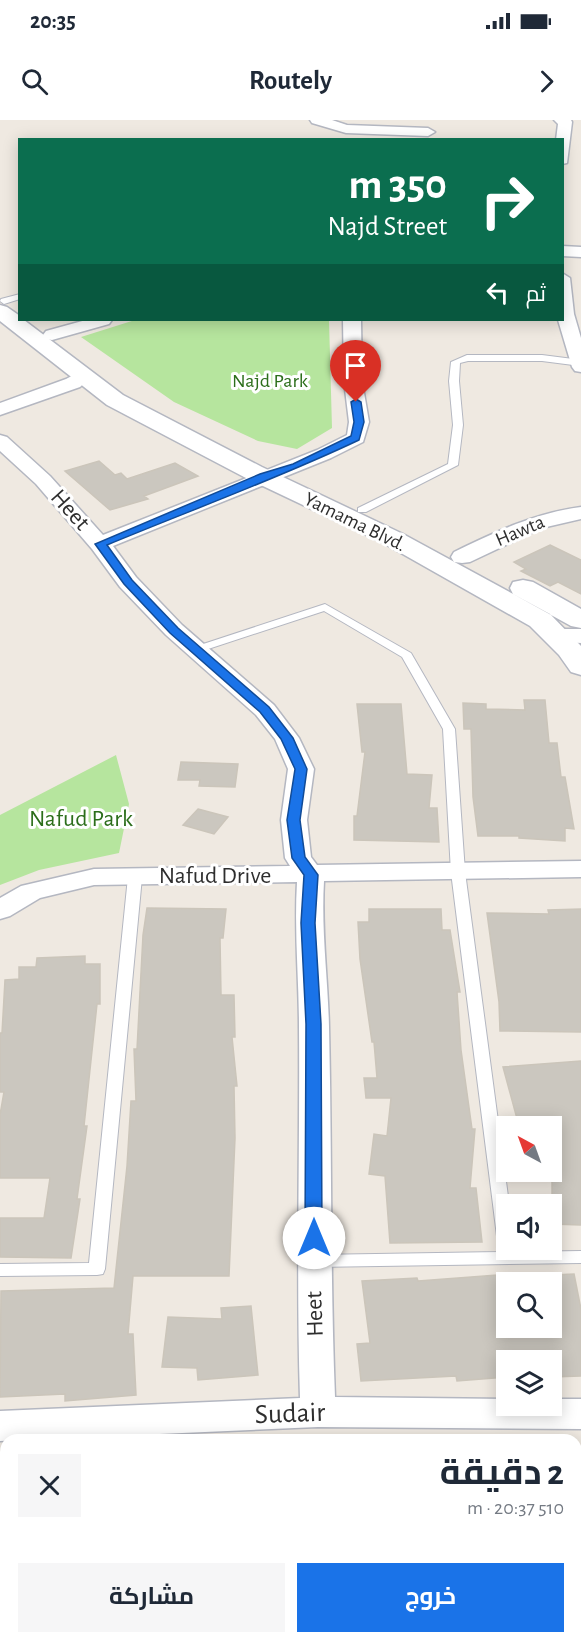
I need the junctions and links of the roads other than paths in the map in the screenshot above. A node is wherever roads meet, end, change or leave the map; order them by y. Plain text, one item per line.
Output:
1 (317, 120) edge
2 (561, 120) edge
3 (427, 130) edge
4 (564, 138) edge
5 (564, 237) edge
6 (581, 238) edge
7 (564, 251) edge
8 (581, 252) edge
9 (564, 288) edge
10 (570, 318) edge
11 (26, 321) edge
12 (31, 321) edge
13 (100, 321) edge
14 (352, 321) edge
15 (52, 335) junction
16 (580, 364) edge
17 (83, 376) junction
18 (0, 409) edge
19 (0, 441) edge
20 (273, 473) junction
21 (581, 497) edge
22 (362, 510) junction
23 (571, 514) edge
24 (100, 544) junction
25 (462, 557) junction
26 (581, 620) edge
27 (569, 636) edge
28 (195, 650) junction
29 (581, 666) edge
30 (581, 870) edge
31 (458, 872) junction
32 (311, 875) junction
33 (135, 877) junction
34 (0, 910) edge
35 (500, 1194) edge
36 (562, 1257) edge
37 (581, 1257) edge
38 (496, 1258) edge
39 (314, 1261) junction
40 (0, 1270) edge
41 (318, 1412) junction
42 (581, 1414) edge
43 (0, 1426) edge

1 - 3 street
2 - 4 street
5 - 6 street
7 - 8 street
9 - 10 street
10 - 16 street
11 - 17 main road, Yamama Blvd.
12 - 15 main road, Yamama Blvd.
13 - 15 street
14 - 20 street
15 - 20 main road, Yamama Blvd.
16 - 22 lane
17 - 18 street
17 - 20 main road, Yamama Blvd.
19 - 24 street, Heet
20 - 22 main road, Yamama Blvd.
20 - 24 street
20 - 27 main road, Yamama Blvd.
21 - 23 street
22 - 25 main road, Yamama Blvd.
23 - 25 street, Hawta
24 - 28 street, Heet
25 - 26 main road, Yamama Blvd.
27 - 29 main road, Yamama Blvd.
28 - 31 lane
28 - 32 street, Heet
30 - 31 street, Nafud Drive
31 - 32 street, Nafud Drive
31 - 35 lane
32 - 33 street, Nafud Drive
32 - 39 street, Heet
33 - 34 street, Nafud Drive
33 - 40 lane
36 - 37 lane
38 - 39 lane
39 - 41 street, Heet
41 - 42 street, Sudair
41 - 43 street, Sudair

